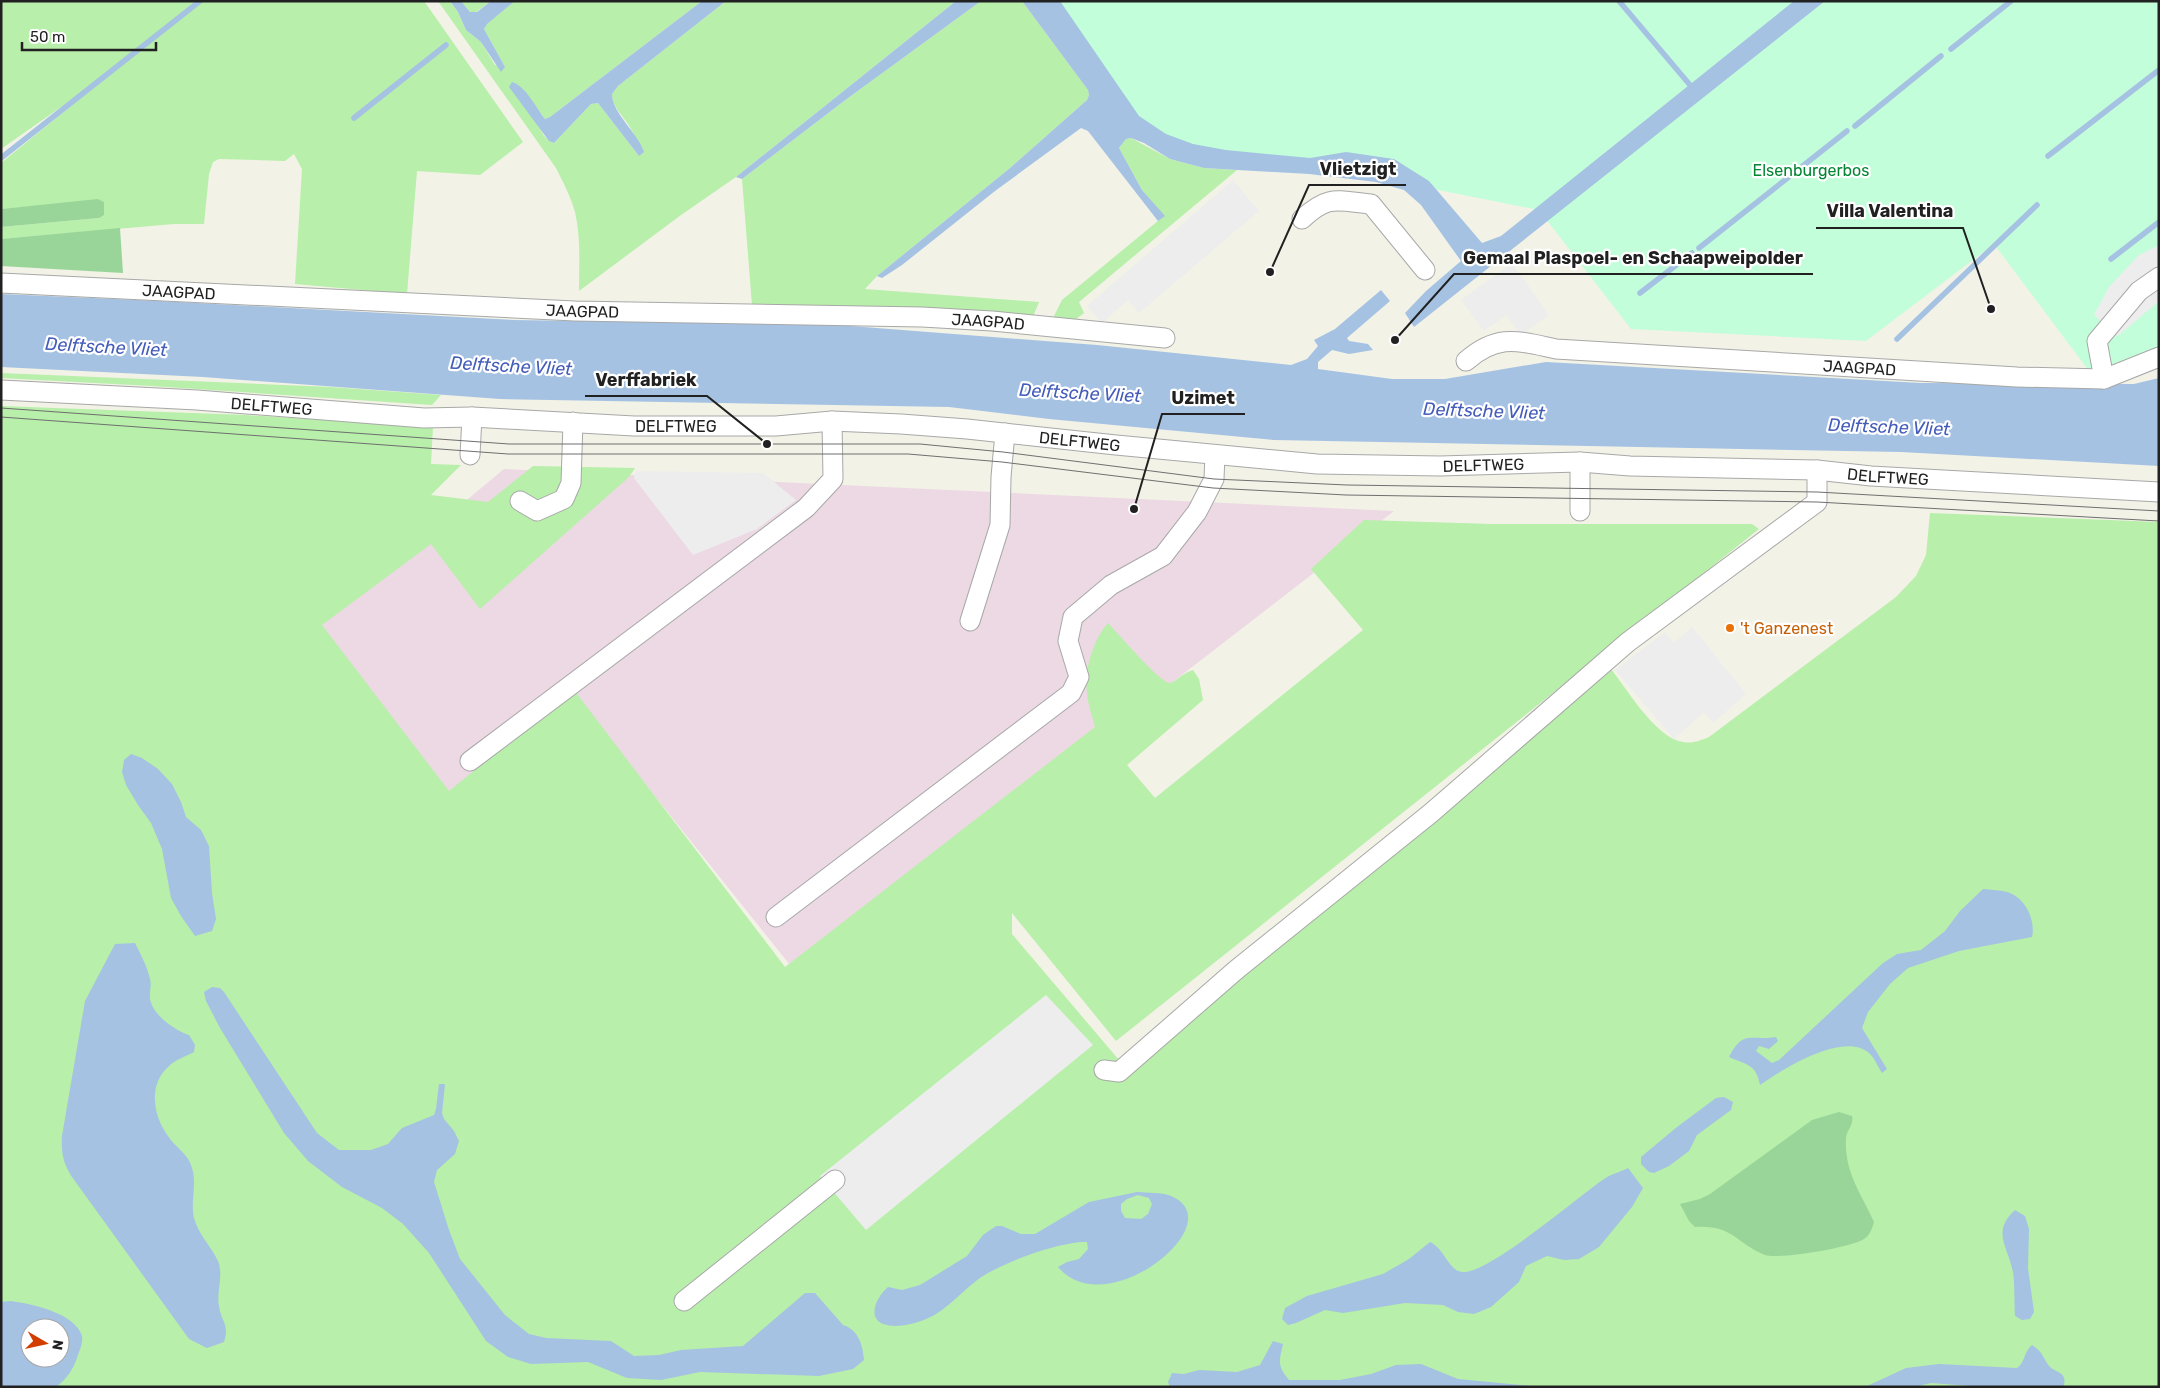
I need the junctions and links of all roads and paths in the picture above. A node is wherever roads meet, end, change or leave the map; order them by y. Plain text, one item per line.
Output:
1 (1302, 219) dead end
2 (1425, 270) dead end
3 (2159, 277) edge
4 (1, 283) edge
5 (1165, 338) dead end
6 (2159, 357) edge
7 (1466, 361) dead end
8 (2104, 379) junction
9 (1, 390) edge
10 (472, 417) junction
11 (832, 421) junction
12 (573, 422) junction
13 (1005, 432) junction
14 (470, 455) dead end
15 (1215, 455) junction
16 (1580, 462) junction
17 (1817, 470) junction
18 (2159, 492) edge
19 (520, 501) dead end
20 (1580, 511) dead end
21 (970, 621) dead end
22 (470, 761) dead end
23 (776, 917) dead end
24 (1104, 1070) dead end
25 (835, 1180) dead end
26 (684, 1301) dead end

1 - 2 street
3 - 8 street
4 - 5 street, JAAGPAD
6 - 8 street, JAAGPAD
7 - 8 street, JAAGPAD
9 - 10 street, DELFTWEG
10 - 12 street, DELFTWEG
10 - 14 street
11 - 12 street, DELFTWEG
11 - 13 street, DELFTWEG
11 - 22 street
12 - 19 street
13 - 15 street, DELFTWEG
13 - 21 street
15 - 16 street, DELFTWEG
15 - 23 street
16 - 17 street, DELFTWEG
16 - 20 street
17 - 18 street, DELFTWEG
17 - 24 street
25 - 26 street

